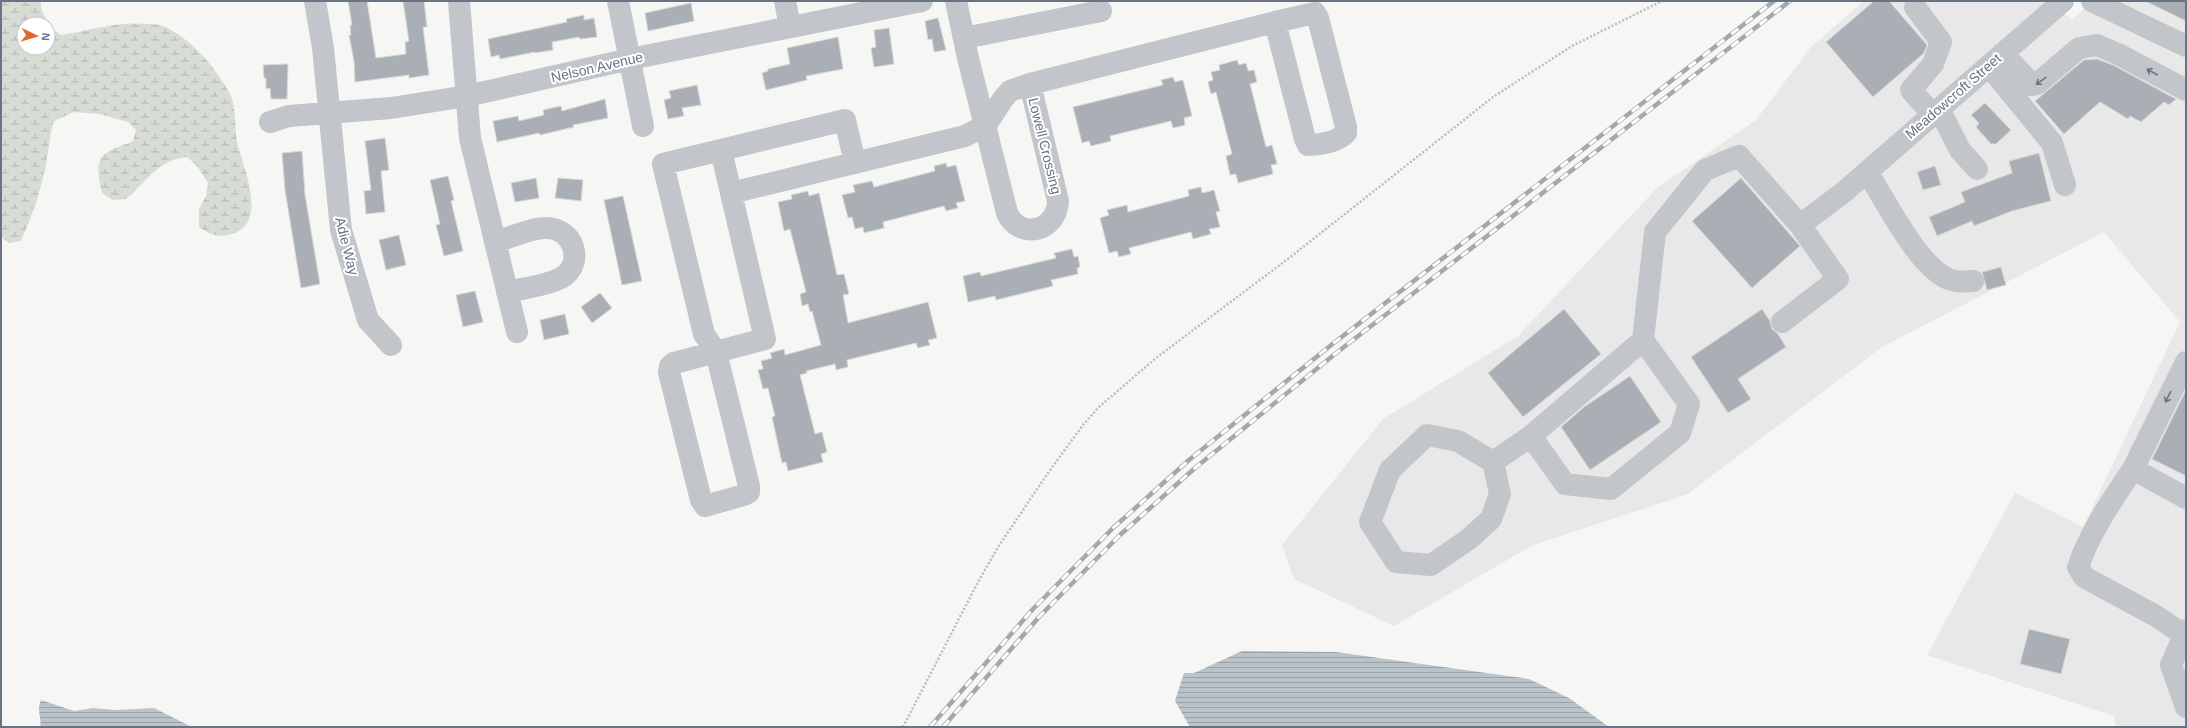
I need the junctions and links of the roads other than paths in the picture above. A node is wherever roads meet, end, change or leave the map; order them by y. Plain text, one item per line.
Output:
1 (315, 1) edge
2 (459, 1) edge
3 (618, 1) edge
4 (785, 1) edge
5 (922, 1) edge
6 (956, 1) edge
7 (2063, 1) edge
8 (2092, 1) edge
9 (1915, 7) dead end
10 (1101, 12) dead end
11 (1275, 22) junction
12 (790, 26) junction
13 (2186, 46) edge
14 (966, 48) junction
15 (630, 59) junction
16 (1996, 60) junction
17 (1030, 84) junction
18 (2186, 90) edge
19 (467, 96) junction
20 (1936, 112) junction
21 (329, 114) junction
22 (270, 122) dead end
23 (986, 125) junction
24 (643, 126) dead end
25 (721, 150) junction
26 (855, 163) junction
27 (1977, 169) dead end
28 (1867, 172) junction
29 (2065, 185) dead end
30 (731, 193) junction
31 (1800, 225) junction
32 (495, 242) junction
33 (1973, 280) dead end
34 (507, 292) junction
35 (1782, 322) dead end
36 (517, 332) dead end
37 (1643, 340) junction
38 (391, 345) dead end
39 (716, 352) junction
40 (2186, 362) edge
41 (1531, 436) junction
42 (1493, 462) junction
43 (2133, 469) junction
44 (2186, 498) edge
45 (2185, 632) edge
46 (2186, 707) edge

1 - 21 street, Adie Way
2 - 19 street
3 - 15 street
4 - 12 street
5 - 12 street, Nelson Avenue
6 - 14 street
7 - 16 street, Meadowcroft Street
8 - 13 street
9 - 20 street
10 - 14 street
11 - 11 street
11 - 17 street
12 - 15 street, Nelson Avenue
14 - 23 street
15 - 19 street, Nelson Avenue
15 - 24 street
18 -> 16 street
16 - 20 street, Meadowcroft Street
16 - 29 street
17 - 23 street, Lowell Crossing
17 - 23 street, Lowell Crossing
19 - 21 street, Nelson Avenue
19 - 32 street
20 - 27 street
20 - 28 street, Meadowcroft Street
21 - 22 street, Nelson Avenue
21 - 38 street, Adie Way
23 - 26 street
25 - 26 street
25 - 30 street
25 - 39 street
26 - 30 street
28 - 31 street, Meadowcroft Street
28 - 33 street
30 - 39 street
31 - 35 street
31 - 37 street
32 - 34 street
32 - 34 street
34 - 36 street
37 - 41 street
37 - 41 street
39 - 39 street
40 -> 43 street
41 - 42 street
42 - 42 street
43 - 44 street
43 - 45 street
45 - 46 street

